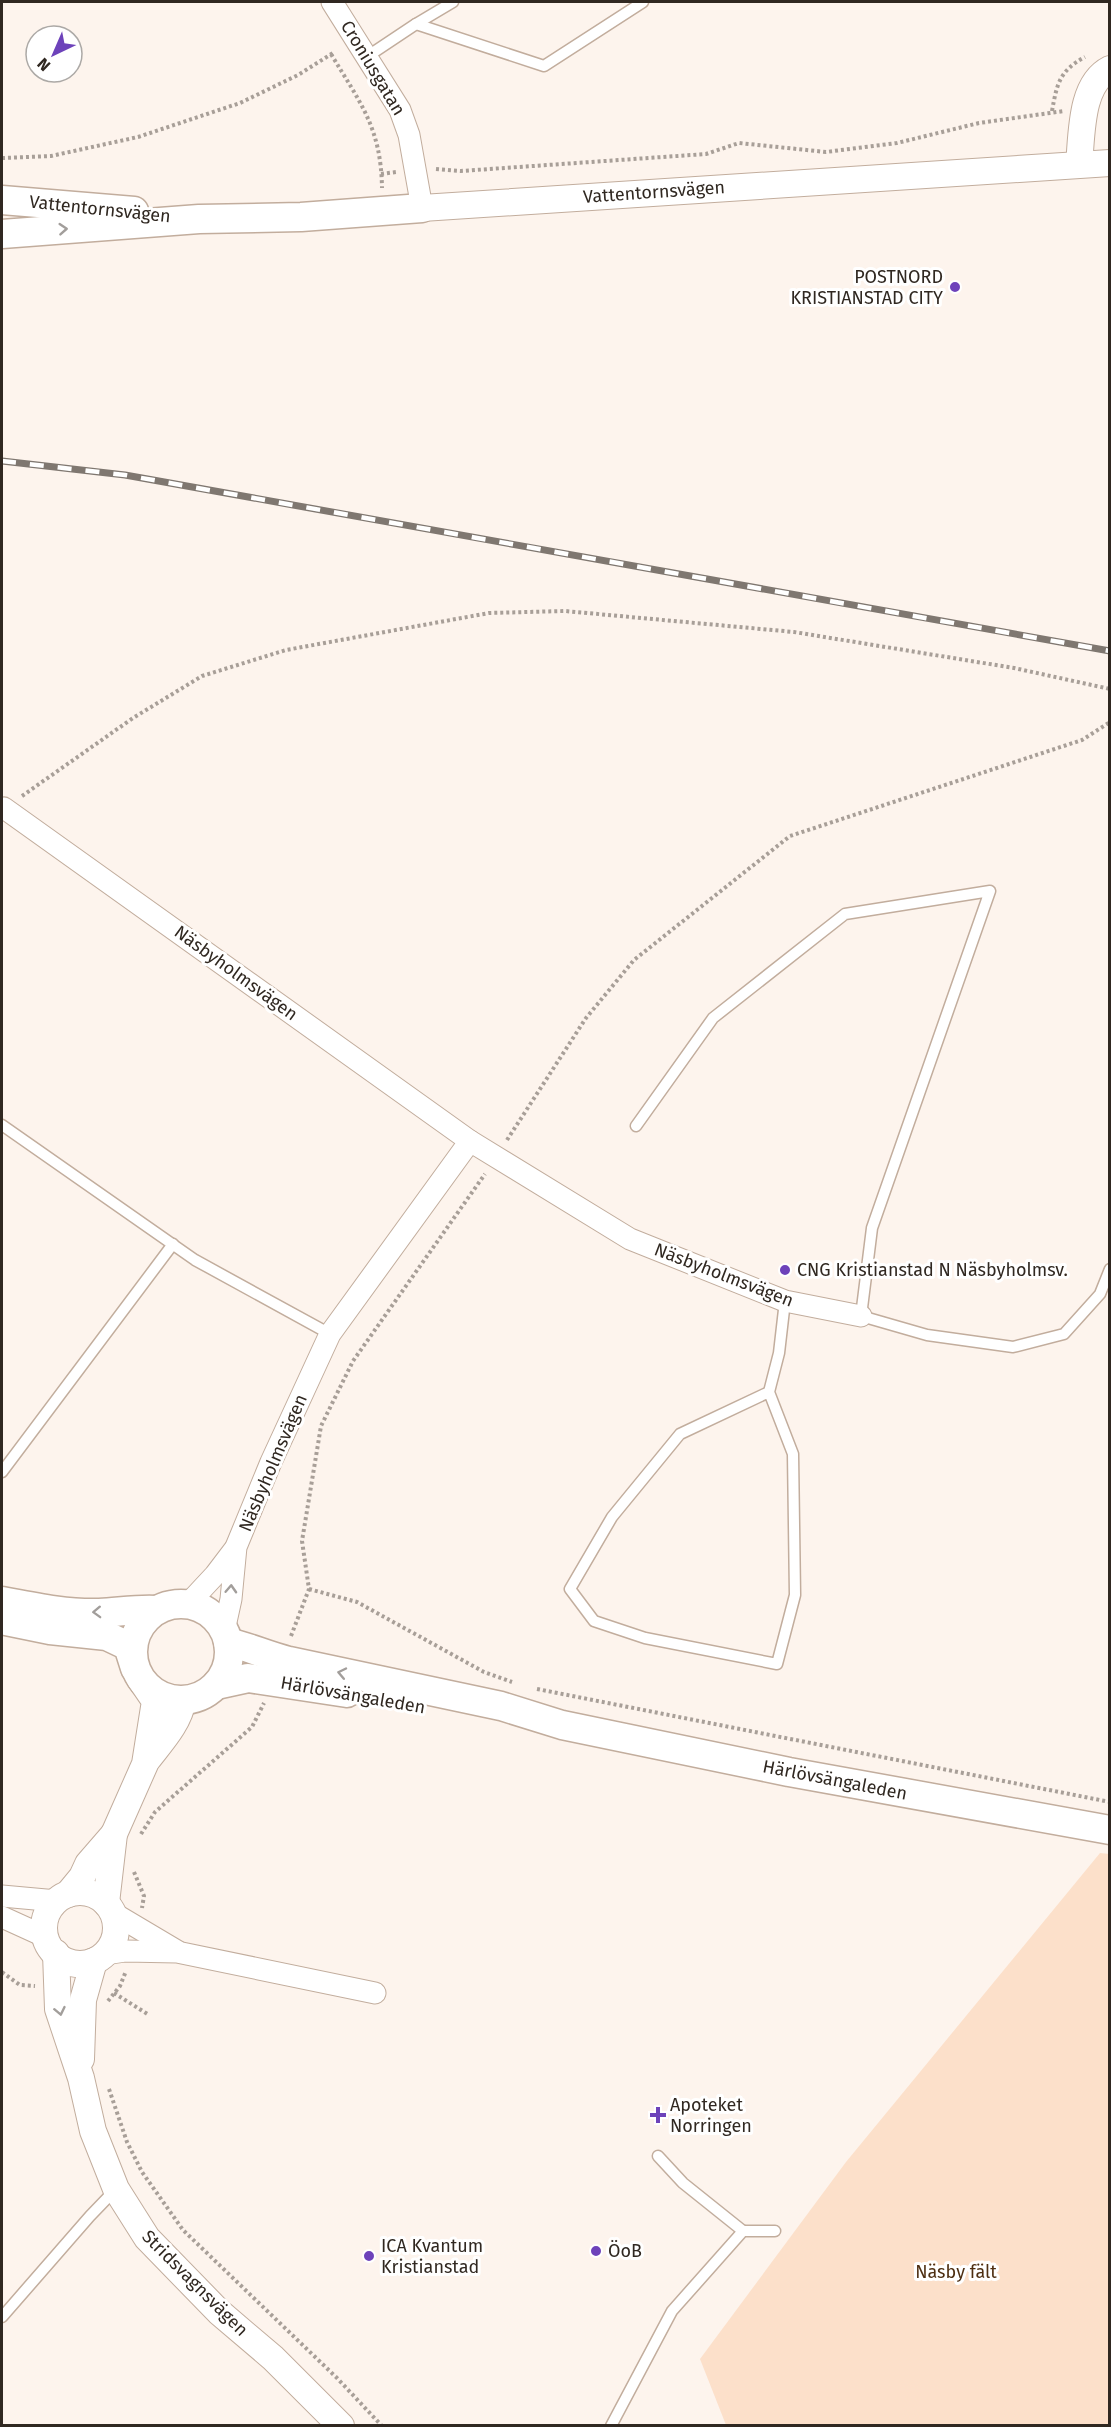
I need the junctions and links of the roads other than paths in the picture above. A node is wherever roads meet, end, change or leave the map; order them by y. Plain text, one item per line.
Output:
1 (332, 2) edge
2 (453, 2) edge
3 (643, 2) edge
4 (416, 24) junction
5 (368, 56) junction
6 (1110, 69) edge
7 (1110, 163) edge
8 (1079, 164) junction
9 (4, 198) edge
10 (422, 208) junction
11 (199, 219) junction
12 (2, 233) edge
13 (3, 809) edge
14 (2, 1125) edge
15 (636, 1126) dead end
16 (470, 1141) junction
17 (173, 1244) junction
18 (1110, 1269) edge
19 (785, 1301) junction
20 (861, 1316) junction
21 (330, 1334) junction
22 (769, 1392) junction
23 (2, 1472) edge
24 (236, 1547) junction
25 (2, 1601) edge
26 (188, 1604) junction
27 (156, 1610) junction
28 (2, 1620) edge
29 (226, 1636) junction
30 (138, 1673) junction
31 (216, 1685) junction
32 (183, 1700) junction
33 (562, 1725) junction
34 (145, 1764) junction
35 (1110, 1830) edge
36 (114, 1834) junction
37 (2, 1896) edge
38 (62, 1897) junction
39 (110, 1908) junction
40 (2, 1917) edge
41 (51, 1945) junction
42 (177, 1952) junction
43 (108, 1955) junction
44 (375, 1992) dead end
45 (81, 2078) junction
46 (658, 2156) dead end
47 (117, 2189) junction
48 (743, 2231) junction
49 (775, 2231) dead end
50 (2, 2317) edge
51 (341, 2426) edge
52 (610, 2426) edge

1 - 5 street, Croniusgatan
2 - 4 lane
3 - 4 lane
4 - 5 lane
5 - 10 street, Croniusgatan
6 - 8 street
7 - 8 street, Vattentornsvägen
8 - 10 street, Vattentornsvägen
9 - 11 main road, Vattentornsvägen
10 - 11 main road, Vattentornsvägen
12 -> 11 main road, Vattentornsvägen
13 - 16 street, Näsbyholmsvägen
14 - 17 lane
15 - 20 lane
16 - 19 street, Näsbyholmsvägen
16 - 21 street, Näsbyholmsvägen
17 - 21 lane
17 - 23 lane
18 - 20 lane
19 - 20 street, Näsbyholmsvägen
19 - 22 lane
21 - 24 street, Näsbyholmsvägen
22 - 22 lane
24 - 26 street, Näsbyholmsvägen
29 -> 24 street, Näsbyholmsvägen
27 -> 25 main road
26 - 27 main road
26 - 29 main road
27 - 30 main road
28 - 30 main road
29 - 31 main road
33 -> 29 main road, Härlövsängaleden
30 - 32 main road
30 - 34 street
31 - 32 main road
31 - 33 main road, Härlövsängaleden
32 - 34 street
33 - 35 main road, Härlövsängaleden
34 - 36 street
36 - 38 street
36 - 39 street
37 - 38 street
38 - 39 street
38 - 41 street
39 - 42 street
39 - 43 street
40 - 41 street
41 - 43 street
41 -> 45 street, Stridsvagnsvägen
42 - 43 street
42 - 44 street
43 - 45 street, Stridsvagnsvägen
45 - 47 street, Stridsvagnsvägen
46 - 48 lane
47 - 50 lane
47 - 51 street, Stridsvagnsvägen
48 - 49 lane
48 - 52 lane

